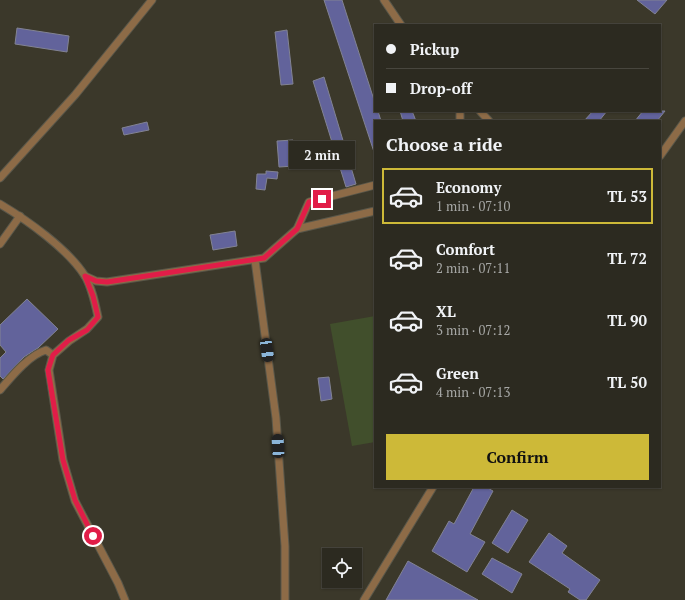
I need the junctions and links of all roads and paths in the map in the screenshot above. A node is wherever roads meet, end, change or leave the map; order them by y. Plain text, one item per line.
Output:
1 (152, 0) edge
2 (384, 0) edge
3 (400, 24) edge
4 (481, 112) edge
5 (488, 120) edge
6 (685, 122) edge
7 (661, 155) edge
8 (0, 178) edge
9 (374, 185) edge
10 (0, 204) edge
11 (374, 211) edge
12 (20, 216) junction
13 (297, 229) junction
14 (0, 244) edge
15 (255, 260) junction
16 (85, 276) junction
17 (53, 355) junction
18 (0, 390) edge
19 (432, 488) edge
20 (125, 600) edge
21 (285, 600) edge
22 (364, 600) edge

1 - 8 street
2 - 3 street
4 - 5 street
6 - 7 street
9 - 13 street
10 - 12 street
11 - 13 street
12 - 14 street
12 - 16 street
13 - 15 street
15 - 16 street
15 - 21 street
16 - 17 street
17 - 18 street
17 - 20 street
19 - 22 street

